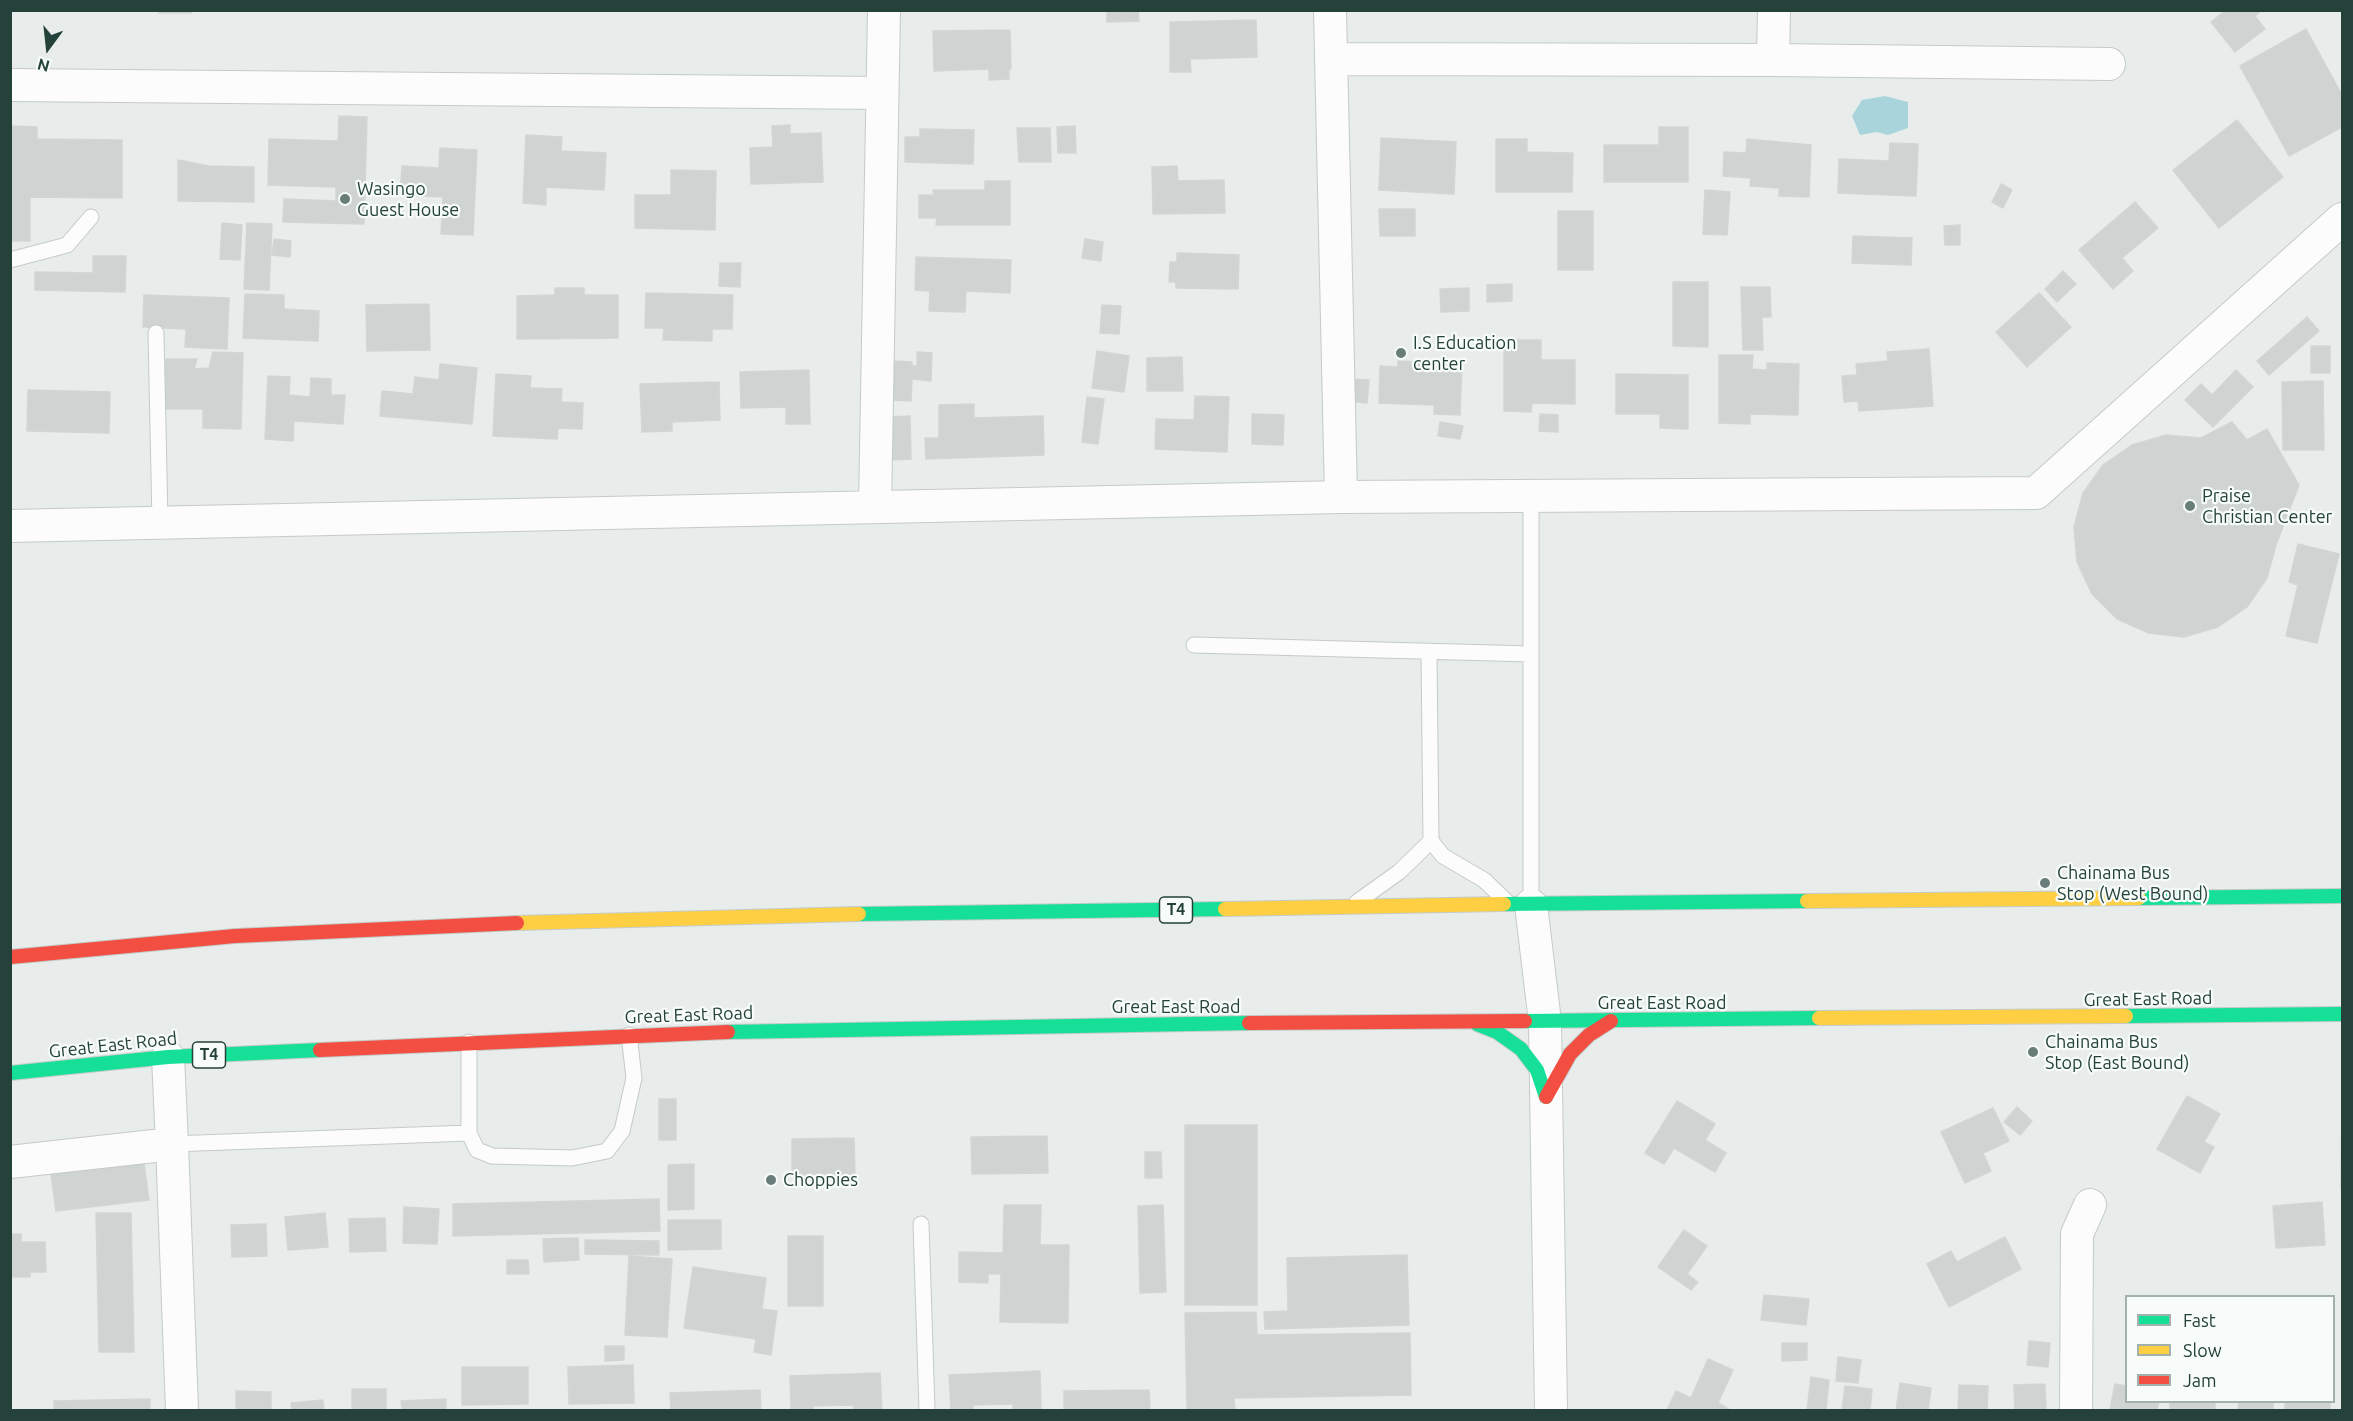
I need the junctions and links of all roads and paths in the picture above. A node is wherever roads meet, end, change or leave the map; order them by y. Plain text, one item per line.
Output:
1 (884, 10) edge
2 (1330, 10) edge
3 (1774, 10) edge
4 (1331, 59) junction
5 (1773, 60) junction
6 (2109, 64) dead end
7 (10, 85) edge
8 (882, 93) junction
9 (91, 217) dead end
10 (2343, 219) edge
11 (10, 260) edge
12 (156, 333) dead end
13 (1341, 497) junction
14 (1531, 497) junction
15 (875, 507) junction
16 (160, 522) junction
17 (10, 526) edge
18 (1194, 645) dead end
19 (1429, 651) junction
20 (1531, 654) junction
21 (1431, 841) junction
22 (2343, 896) edge
23 (1521, 905) junction
24 (1350, 908) junction
25 (10, 957) edge
26 (2343, 1014) edge
27 (1611, 1021) junction
28 (1545, 1022) junction
29 (1471, 1023) junction
30 (628, 1035) junction
31 (469, 1042) junction
32 (168, 1057) junction
33 (10, 1073) edge
34 (1546, 1097) junction
35 (469, 1133) junction
36 (172, 1144) junction
37 (10, 1162) edge
38 (2090, 1205) dead end
39 (921, 1224) dead end
40 (182, 1410) edge
41 (927, 1410) edge
42 (1551, 1410) edge
43 (2076, 1410) edge

1 - 8 street
2 - 4 street
3 - 5 street
4 - 5 street
4 - 13 street
5 - 6 street
7 - 8 street
8 - 15 street
9 - 11 lane
10 - 14 street
12 - 16 lane
13 - 14 street
13 - 15 street
14 - 20 lane
15 - 16 street
16 - 17 street
18 - 19 lane
19 - 20 lane
19 - 21 lane
20 - 23 lane
21 - 23 lane
21 - 24 lane
22 - 23 main road, T4
23 - 24 main road, T4
23 - 28 street
24 - 25 main road, T4
26 - 27 main road, Great East Road / T4
27 - 28 main road, Great East Road / T4
27 - 34 main road
28 - 29 main road, Great East Road / T4
28 - 34 street
29 - 30 main road, Great East Road / T4
29 - 34 main road
30 - 31 main road, Great East Road / T4
30 - 35 lane
31 - 32 main road, Great East Road / T4
31 - 35 lane
32 - 33 main road, Great East Road / T4
32 - 36 street
34 - 42 street
35 - 36 lane
36 - 37 street
36 - 40 street
38 - 43 street
39 - 41 lane

